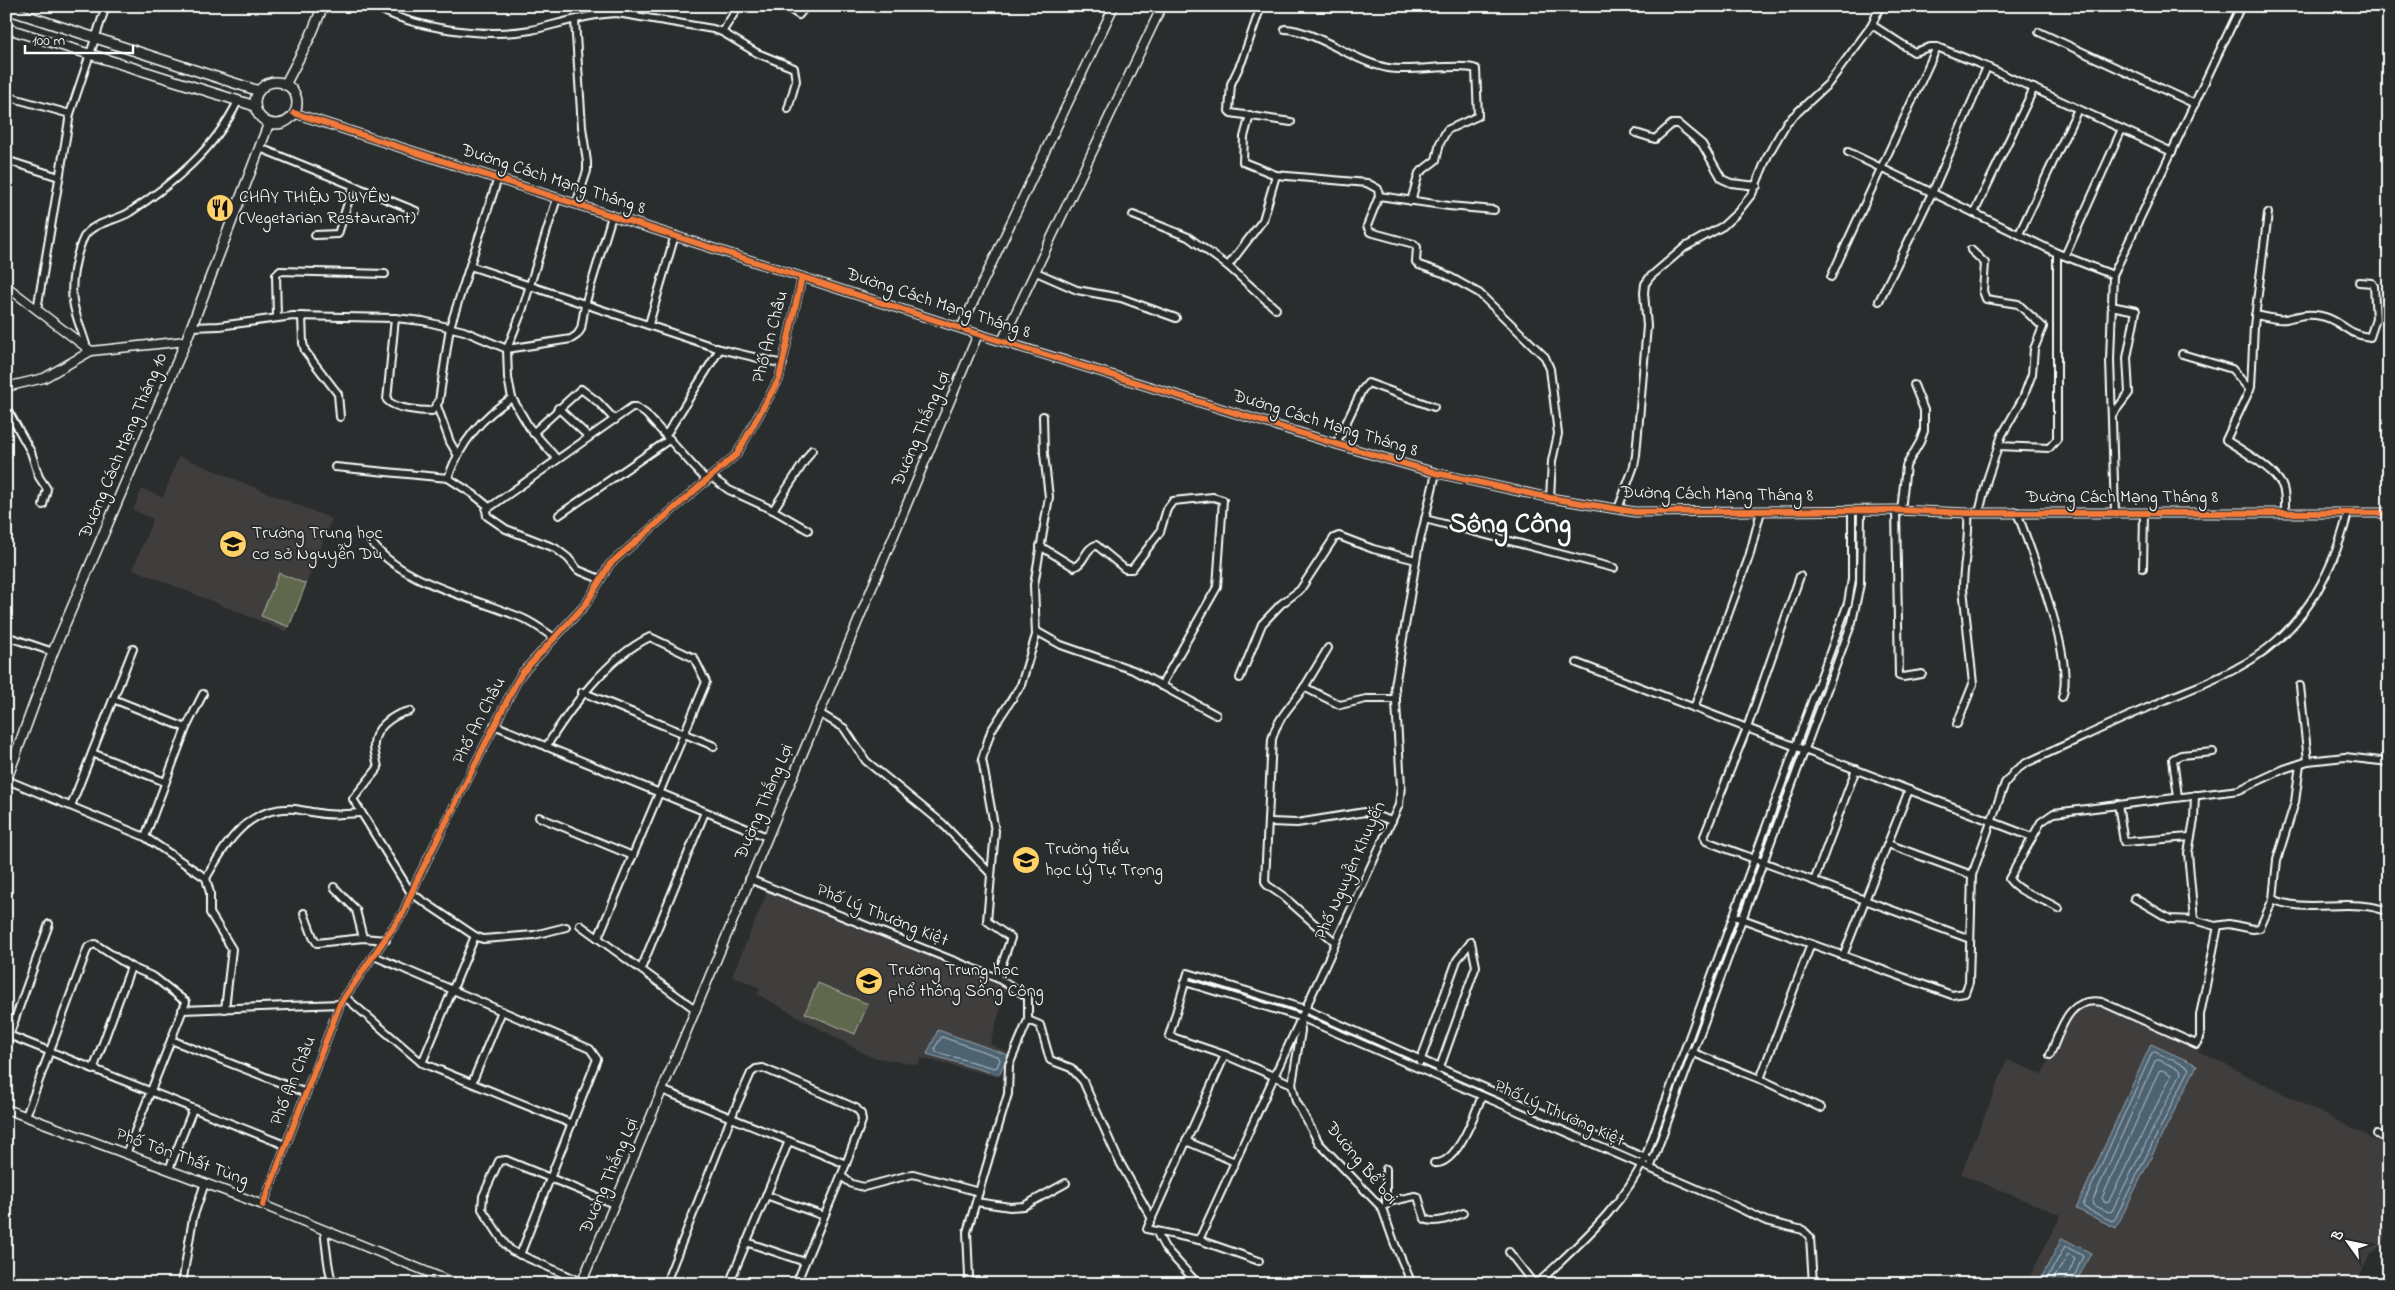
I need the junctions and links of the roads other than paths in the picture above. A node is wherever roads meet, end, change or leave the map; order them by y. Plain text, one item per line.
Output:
1 (106, 6) edge
2 (323, 6) edge
3 (374, 6) edge
4 (739, 6) edge
5 (785, 6) edge
6 (806, 6) edge
7 (1114, 6) edge
8 (1261, 6) edge
9 (1880, 6) edge
10 (2241, 6) edge
11 (1159, 7) edge
12 (6, 9) edge
13 (602, 10) edge
14 (575, 20) junction
15 (1872, 25) junction
16 (6, 28) edge
17 (1284, 29) dead end
18 (722, 32) junction
19 (2039, 32) dead end
20 (96, 38) junction
21 (1937, 47) junction
22 (89, 54) junction
23 (1987, 67) junction
24 (285, 85) junction
25 (2034, 88) junction
26 (260, 90) junction
27 (6, 96) edge
28 (238, 101) junction
29 (2195, 104) junction
30 (255, 106) junction
31 (788, 109) dead end
32 (2078, 109) junction
33 (294, 113) junction
34 (70, 114) junction
35 (1250, 116) junction
36 (1291, 122) dead end
37 (269, 123) junction
38 (2122, 129) junction
39 (1636, 133) dead end
40 (260, 148) junction
41 (1848, 152) dead end
42 (2172, 152) junction
43 (6, 160) edge
44 (1881, 168) junction
45 (1276, 175) junction
46 (59, 177) junction
47 (498, 178) junction
48 (1756, 186) junction
49 (353, 187) junction
50 (1932, 193) junction
51 (1379, 196) junction
52 (557, 198) junction
53 (1411, 201) junction
54 (576, 204) junction
55 (1494, 210) dead end
56 (416, 211) dead end
57 (2268, 212) dead end
58 (1974, 213) junction
59 (1133, 214) dead end
60 (612, 216) junction
61 (2019, 234) junction
62 (315, 235) dead end
63 (675, 235) junction
64 (1970, 250) dead end
65 (2057, 252) junction
66 (2065, 256) junction
67 (470, 266) junction
68 (1228, 266) junction
69 (1036, 272) junction
70 (385, 274) dead end
71 (2113, 275) junction
72 (802, 276) junction
73 (1831, 277) dead end
74 (2359, 282) dead end
75 (529, 285) junction
76 (6, 286) edge
77 (1879, 301) dead end
78 (585, 305) junction
79 (2111, 306) junction
80 (1276, 309) dead end
81 (37, 310) junction
82 (2255, 315) junction
83 (302, 316) junction
84 (277, 317) junction
85 (395, 318) junction
86 (1176, 318) dead end
87 (649, 324) junction
88 (191, 327) junction
89 (450, 327) junction
90 (960, 328) junction
91 (978, 334) junction
92 (186, 341) junction
93 (1002, 341) junction
94 (720, 348) junction
95 (507, 349) junction
96 (89, 350) junction
97 (2182, 354) dead end
98 (783, 364) junction
99 (1914, 385) dead end
100 (6, 387) edge
101 (2250, 390) junction
102 (512, 398) junction
103 (437, 406) junction
104 (6, 407) edge
105 (1434, 407) dead end
106 (558, 408) junction
107 (2112, 414) junction
108 (1043, 416) dead end
109 (340, 417) dead end
110 (615, 420) junction
111 (533, 432) junction
112 (589, 437) junction
113 (668, 437) junction
114 (1336, 444) junction
115 (1998, 446) junction
116 (812, 450) dead end
117 (457, 454) junction
118 (557, 459) junction
119 (335, 467) dead end
120 (1436, 473) junction
121 (448, 478) junction
122 (709, 479) junction
123 (1550, 498) junction
124 (43, 505) dead end
125 (489, 507) junction
126 (1618, 509) junction
127 (773, 510) junction
128 (1898, 510) junction
129 (1761, 511) junction
130 (1852, 511) junction
131 (1861, 511) junction
132 (2017, 512) junction
133 (2114, 512) junction
134 (2389, 512) edge
135 (1968, 513) junction
136 (1979, 513) junction
137 (2285, 513) junction
138 (2348, 513) junction
139 (2144, 514) junction
140 (559, 515) dead end
141 (1425, 519) junction
142 (808, 530) dead end
143 (369, 538) dead end
144 (1040, 546) junction
145 (1416, 560) junction
146 (1614, 568) dead end
147 (2143, 568) dead end
148 (1800, 576) dead end
149 (600, 579) junction
150 (1036, 631) junction
151 (6, 636) edge
152 (554, 638) junction
153 (1328, 648) dead end
154 (134, 649) dead end
155 (54, 652) junction
156 (1577, 663) dead end
157 (1922, 674) dead end
158 (1240, 678) dead end
159 (1161, 686) junction
160 (2300, 686) dead end
161 (1304, 687) junction
162 (582, 692) junction
163 (203, 694) dead end
164 (1816, 696) junction
165 (2062, 697) dead end
166 (113, 699) junction
167 (1396, 699) junction
168 (1824, 699) junction
169 (1694, 708) junction
170 (410, 711) dead end
171 (819, 713) junction
172 (1216, 716) dead end
173 (1957, 724) dead end
174 (494, 725) junction
175 (186, 728) junction
176 (1747, 728) junction
177 (684, 734) junction
178 (546, 746) junction
179 (714, 746) dead end
180 (1797, 747) junction
181 (1805, 750) junction
182 (2213, 752) dead end
183 (92, 753) junction
184 (2308, 761) junction
185 (2389, 762) edge
186 (2300, 764) junction
187 (1856, 769) junction
188 (6, 781) edge
189 (165, 782) junction
190 (1909, 790) junction
191 (659, 793) junction
192 (2195, 795) junction
193 (2178, 797) junction
194 (2118, 804) junction
195 (71, 806) junction
196 (705, 812) junction
197 (360, 813) junction
198 (539, 817) dead end
199 (1990, 820) junction
200 (1392, 821) junction
201 (1270, 822) junction
202 (145, 836) junction
203 (2032, 837) junction
204 (2190, 837) junction
205 (766, 838) junction
206 (1888, 844) junction
207 (633, 856) junction
208 (1755, 860) junction
209 (1764, 863) junction
210 (991, 874) junction
211 (1972, 875) junction
212 (206, 878) junction
213 (749, 879) junction
214 (1814, 881) junction
215 (334, 886) dead end
216 (411, 893) junction
217 (2134, 898) dead end
218 (1866, 900) junction
219 (2273, 900) junction
220 (2059, 910) dead end
221 (2389, 912) edge
222 (304, 913) dead end
223 (1734, 916) junction
224 (1743, 919) junction
225 (2194, 920) junction
226 (49, 924) dead end
227 (580, 925) dead end
228 (2218, 926) junction
229 (566, 927) dead end
230 (475, 936) junction
231 (363, 938) junction
232 (598, 938) junction
233 (1970, 939) junction
234 (386, 940) junction
235 (1335, 942) junction
236 (1811, 944) junction
237 (374, 956) junction
238 (1844, 956) junction
239 (131, 968) junction
240 (641, 969) junction
241 (997, 978) junction
242 (1185, 982) junction
243 (453, 990) junction
244 (345, 997) junction
245 (340, 1004) junction
246 (695, 1008) junction
247 (225, 1009) junction
248 (1305, 1009) junction
249 (182, 1010) junction
250 (502, 1011) junction
251 (1300, 1017) junction
252 (1028, 1020) junction
253 (171, 1040) junction
254 (1685, 1049) junction
255 (1693, 1052) junction
256 (49, 1053) junction
257 (1225, 1055) junction
258 (2050, 1055) dead end
259 (1422, 1060) junction
260 (422, 1063) junction
261 (1418, 1068) junction
262 (1440, 1068) junction
263 (93, 1070) junction
264 (1274, 1075) junction
265 (1436, 1075) junction
266 (1760, 1079) junction
267 (472, 1084) junction
268 (1292, 1084) junction
269 (662, 1090) junction
270 (151, 1092) junction
271 (306, 1093) junction
272 (1482, 1096) junction
273 (1665, 1103) junction
274 (1673, 1107) junction
275 (1821, 1108) dead end
276 (6, 1109) edge
277 (193, 1109) junction
278 (26, 1116) junction
279 (731, 1118) junction
280 (572, 1124) junction
281 (2377, 1134) dead end
282 (2389, 1140) edge
283 (789, 1141) junction
284 (1186, 1142) junction
285 (285, 1145) junction
286 (126, 1154) junction
287 (1644, 1158) junction
288 (1235, 1162) junction
289 (1652, 1162) junction
290 (1434, 1163) dead end
291 (846, 1164) junction
292 (1641, 1166) junction
293 (1386, 1169) dead end
294 (1650, 1169) junction
295 (169, 1170) junction
296 (841, 1176) junction
297 (550, 1180) junction
298 (205, 1183) junction
299 (1066, 1183) dead end
300 (978, 1192) junction
301 (766, 1194) junction
302 (976, 1202) junction
303 (1388, 1202) junction
304 (614, 1204) junction
305 (263, 1205) junction
306 (1382, 1208) junction
307 (1464, 1212) dead end
308 (824, 1216) junction
309 (1152, 1219) junction
310 (324, 1230) junction
311 (1156, 1231) junction
312 (1200, 1240) junction
313 (746, 1242) junction
314 (1509, 1252) dead end
315 (520, 1255) junction
316 (1259, 1261) dead end
317 (805, 1262) junction
318 (2389, 1275) edge
319 (582, 1283) edge
320 (182, 1284) edge
321 (334, 1284) edge
322 (457, 1284) edge
323 (668, 1284) edge
324 (729, 1284) edge
325 (796, 1284) edge
326 (967, 1284) edge
327 (1198, 1284) edge
328 (1412, 1284) edge
329 (1534, 1284) edge
330 (1813, 1284) edge
331 (2386, 1284) edge

1 - 20 street
2 - 24 main road
3 - 14 street
4 - 18 street
5 - 6 street
7 - 90 street
8 - 35 street
9 - 15 street
10 - 29 street
11 - 69 street
12 - 20 main road
13 - 14 street
13 - 18 street
14 - 54 street
15 - 21 street
15 - 48 street
16 - 22 main road
17 - 53 street
18 - 31 street
19 - 29 street
20 - 22 street
20 - 26 main road
21 - 23 street
21 - 44 street
22 - 28 main road
22 - 34 street
23 - 25 street
23 - 50 street
24 - 26 main road
24 - 33 main road
25 - 32 street
25 - 58 street
26 - 30 main road
27 - 34 street
28 - 30 main road
28 - 96 street
29 - 42 street
30 - 37 main road
32 - 38 street
32 - 61 street
33 - 37 main road
33 - 47 street, Đường Cách Mạng Tháng 8
34 - 46 street
35 - 36 street
35 - 45 street
37 - 40 main road, Đường Cách Mạng Tháng 10
38 - 42 street
38 - 66 street
39 - 48 street
40 - 49 street
40 - 88 main road, Đường Cách Mạng Tháng 10
41 - 44 street
42 - 71 street
43 - 46 street
44 - 50 street
44 - 73 street
45 - 51 street
45 - 68 street
46 - 81 street
47 - 52 street, Đường Cách Mạng Tháng 8
47 - 67 street
48 - 126 street
49 - 56 street
49 - 62 street
50 - 58 street
50 - 77 street
51 - 53 street
51 - 123 street
52 - 54 street, Đường Cách Mạng Tháng 8
52 - 75 street
53 - 55 street
54 - 60 street, Đường Cách Mạng Tháng 8
57 - 82 street
58 - 61 street
59 - 68 street
60 - 63 street, Đường Cách Mạng Tháng 8
60 - 78 street
61 - 65 street
63 - 72 street, Đường Cách Mạng Tháng 8
63 - 87 street
64 - 115 street
65 - 66 street
65 - 115 street
66 - 71 street
67 - 75 street
67 - 89 street
68 - 80 street
69 - 86 street
69 - 93 street
70 - 84 street
71 - 79 street
72 - 90 street, Đường Cách Mạng Tháng 8
72 - 98 street, Phố An Châu
74 - 82 street
75 - 78 street
75 - 95 street
76 - 81 street
78 - 87 street
78 - 95 street
79 - 107 street
79 - 107 street
81 - 96 street
82 - 101 street
83 - 84 street
83 - 85 street
83 - 109 street
84 - 88 street
85 - 89 street
85 - 103 street
87 - 94 street
88 - 92 main road, Đường Cách Mạng Tháng 10
89 - 95 street
89 - 103 street
90 - 91 street, Đường Cách Mạng Tháng 8
91 - 93 street, Đường Cách Mạng Tháng 8
91 - 171 street, Đường Thắng Lợi
92 - 96 street
92 - 155 main road, Đường Cách Mạng Tháng 10
93 - 114 street, Đường Cách Mạng Tháng 8
94 - 98 street
94 - 113 street
95 - 102 street
96 - 100 street
97 - 101 street
98 - 122 street, Phố An Châu
99 - 128 street
101 - 137 street
102 - 111 street
102 - 117 street
103 - 117 street
104 - 124 street
105 - 114 street
106 - 110 street
106 - 111 street
106 - 112 street
107 - 133 street
108 - 144 street
110 - 112 street
110 - 113 street
111 - 118 street
112 - 118 street
113 - 122 street
113 - 140 street
114 - 120 street, Đường Cách Mạng Tháng 8
115 - 136 street
116 - 127 street
117 - 121 street
118 - 125 street
119 - 121 street
120 - 123 street, Đường Cách Mạng Tháng 8
120 - 141 street, Phố Nguyễn Khuyến
121 - 125 street
122 - 127 street
122 - 149 street, Phố An Châu
123 - 126 street, Đường Cách Mạng Tháng 8
125 - 149 street
126 - 129 street, Đường Cách Mạng Tháng 8
127 - 142 street
128 - 131 street, Đường Cách Mạng Tháng 8
128 - 135 street, Đường Cách Mạng Tháng 8
128 - 157 street
129 - 130 street, Đường Cách Mạng Tháng 8
129 - 169 street
130 - 131 street, Đường Cách Mạng Tháng 8
130 - 164 street
131 - 168 street
132 - 133 street, Đường Cách Mạng Tháng 8
132 - 136 street, Đường Cách Mạng Tháng 8
132 - 165 street
133 - 139 street, Đường Cách Mạng Tháng 8
134 - 138 street, Đường Cách Mạng Tháng 8
135 - 136 street, Đường Cách Mạng Tháng 8
135 - 173 street
137 - 138 street, Đường Cách Mạng Tháng 8
137 - 139 street, Đường Cách Mạng Tháng 8
138 - 199 street
139 - 147 street
141 - 145 street, Phố Nguyễn Khuyến
141 - 146 street
143 - 152 street
144 - 150 street
144 - 159 street
145 - 158 street
145 - 167 street, Phố Nguyễn Khuyến
148 - 176 street
149 - 152 street, Phố An Châu
150 - 159 street
150 - 210 street
151 - 155 street
152 - 174 street, Phố An Châu
153 - 161 street
154 - 166 street
155 - 188 main road, Đường Cách Mạng Tháng 10
156 - 169 street
159 - 172 street
160 - 184 street
161 - 167 street
161 - 201 street
162 - 177 street
162 - 177 street
162 - 178 street
163 - 175 street
164 - 168 street
164 - 180 street
166 - 175 street
166 - 183 street
167 - 200 street, Phố Nguyễn Khuyến
168 - 181 street
169 - 176 street
170 - 197 street
171 - 205 street, Đường Thắng Lợi
171 - 210 street
174 - 178 street
174 - 216 street, Phố An Châu
175 - 189 street
176 - 180 street
176 - 208 street
177 - 179 street
177 - 191 street
178 - 191 street
180 - 181 street
180 - 208 street
181 - 187 street
181 - 209 street
182 - 193 street
183 - 189 street
183 - 195 street
184 - 185 street
184 - 186 street
186 - 192 street
186 - 219 street
187 - 190 street
187 - 214 street
188 - 195 street
189 - 202 street
190 - 199 street
190 - 206 street
191 - 196 street
191 - 207 street
192 - 193 street
192 - 204 street
193 - 194 street
194 - 203 street
194 - 204 street
195 - 202 street
196 - 205 street
196 - 240 street
197 - 212 street
197 - 216 street
198 - 207 street
199 - 203 street
199 - 211 street
200 - 201 street
200 - 235 street, Phố Nguyễn Khuyến
201 - 235 street
202 - 212 street
203 - 220 street
204 - 225 street
205 - 213 street, Đường Thắng Lợi
206 - 211 street
206 - 218 street
207 - 232 street
208 - 209 street
208 - 223 street
209 - 214 street
209 - 224 street
210 - 241 street
211 - 233 street
212 - 247 street
213 - 241 street, Phố Lý Thường Kiệt
213 - 246 street, Đường Thắng Lợi
214 - 218 street
215 - 231 street
216 - 230 street
216 - 234 street, Phố An Châu
217 - 225 street
218 - 233 street
218 - 238 street
219 - 221 street
219 - 228 street
222 - 231 street
223 - 224 street
223 - 254 street
224 - 236 street
224 - 255 street
225 - 228 street
226 - 256 street
227 - 232 street
228 - 258 street
229 - 230 street
230 - 243 street
231 - 234 street
232 - 240 street
233 - 238 street
234 - 237 street, Phố An Châu
235 - 248 street, Phố Nguyễn Khuyến
236 - 238 street
236 - 266 street
237 - 243 street
237 - 244 street, Phố An Châu
239 - 249 street
239 - 256 street
239 - 263 street
240 - 246 street
241 - 252 street, Phố Lý Thường Kiệt
242 - 248 street, Phố Lý Thường Kiệt
242 - 251 street, Phố Lý Thường Kiệt
242 - 257 street
243 - 250 street
243 - 260 street
244 - 245 street, Phố An Châu
244 - 260 street
245 - 247 street
245 - 271 street, Phố An Châu
246 - 269 street, Đường Thắng Lợi
247 - 249 street
248 - 251 street, Phố Nguyễn Khuyến
248 - 259 street, Phố Lý Thường Kiệt
249 - 253 street
250 - 267 street
250 - 280 street
251 - 261 street, Phố Lý Thường Kiệt
251 - 264 street, Phố Nguyễn Khuyến
251 - 268 street
252 - 300 street
252 - 309 street
253 - 270 street
253 - 271 street
254 - 255 street
254 - 273 street
255 - 266 street
255 - 274 street
256 - 263 street
256 - 278 street
257 - 264 street
257 - 284 street
259 - 261 street
259 - 262 street, Phố Lý Thường Kiệt
259 - 262 street
260 - 267 street
261 - 265 street, Phố Lý Thường Kiệt
262 - 265 street
262 - 287 street, Phố Lý Thường Kiệt
263 - 270 street
264 - 268 street
264 - 288 street, Phố Nguyễn Khuyến
265 - 272 street, Phố Lý Thường Kiệt
266 - 275 street
267 - 280 street
268 - 306 street, Đường Bể bơi
269 - 279 street
269 - 304 street, Đường Thắng Lợi
270 - 277 street
270 - 286 street
271 - 285 street, Phố An Châu
272 - 290 street
272 - 292 street, Phố Lý Thường Kiệt
273 - 274 street
273 - 287 street
274 - 289 street
276 - 278 street, Phố Tôn Thất Tùng
277 - 285 street
277 - 295 street
278 - 286 street, Phố Tôn Thất Tùng
279 - 283 street
279 - 291 street
279 - 323 street
280 - 297 street
281 - 282 street
283 - 291 street
283 - 301 street
284 - 288 street
284 - 309 street
285 - 305 street, Phố An Châu
286 - 295 street, Phố Tôn Thất Tùng
287 - 289 street, Phố Lý Thường Kiệt
287 - 292 street
288 - 312 street, Phố Nguyễn Khuyến
289 - 294 street
291 - 296 street
292 - 294 street, Phố Lý Thường Kiệt
292 - 329 street
293 - 303 street
294 - 330 street, Phố Lý Thường Kiệt
295 - 298 street, Phố Tôn Thất Tùng
296 - 300 street
296 - 308 street
297 - 304 street
297 - 315 street
297 - 315 street
298 - 305 street, Phố Tôn Thất Tùng
298 - 320 street
299 - 302 street
300 - 302 street
301 - 308 street
301 - 313 street
302 - 326 street
303 - 306 street
303 - 307 street
304 - 319 street, Đường Thắng Lợi
305 - 310 street, Phố Tôn Thất Tùng
306 - 328 street, Đường Bể bơi
308 - 317 street
309 - 311 street
310 - 321 street
310 - 322 street, Phố Tôn Thất Tùng
311 - 312 street
311 - 327 street
312 - 316 street
313 - 317 street
313 - 324 street
314 - 329 street
315 - 319 street
317 - 325 street
318 - 331 street

